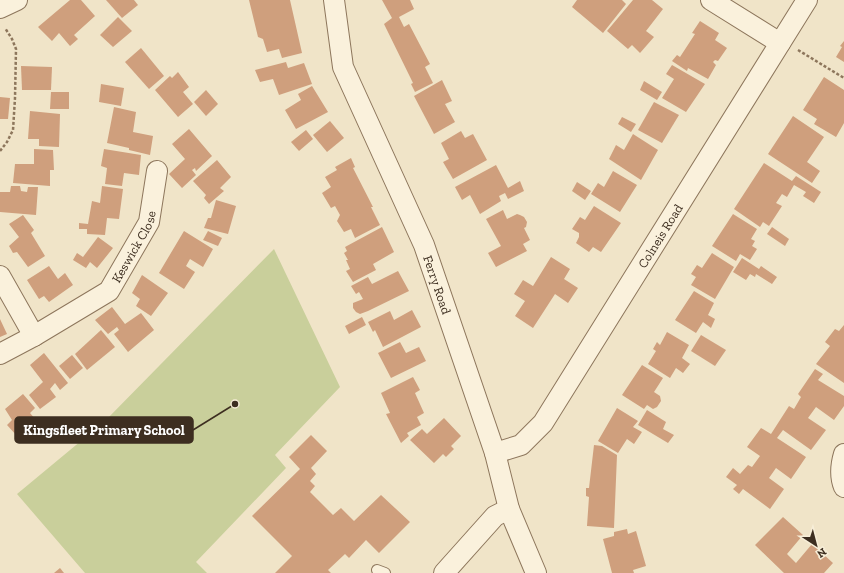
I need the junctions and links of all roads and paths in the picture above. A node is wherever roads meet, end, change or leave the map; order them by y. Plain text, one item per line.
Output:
1 (17, 0) edge
2 (334, 0) edge
3 (711, 0) edge
4 (807, 0) edge
5 (2, 18) edge
6 (780, 43) junction
7 (844, 78) edge
8 (0, 151) edge
9 (157, 170) dead end
10 (0, 276) edge
11 (34, 336) junction
12 (0, 354) edge
13 (495, 454) junction
14 (844, 454) edge
15 (844, 487) edge
16 (509, 509) junction
17 (444, 573) edge
18 (536, 573) edge

1 - 5 street
2 - 13 street, Ferry Road
3 - 6 street
4 - 6 street, Colneis Road
5 - 8 path
6 - 7 path
6 - 13 street, Colneis Road
9 - 11 street, Keswick Close
10 - 11 street
11 - 12 street, Keswick Close
13 - 16 street, Ferry Road
14 - 15 street
16 - 17 street
16 - 18 street, Ferry Road

